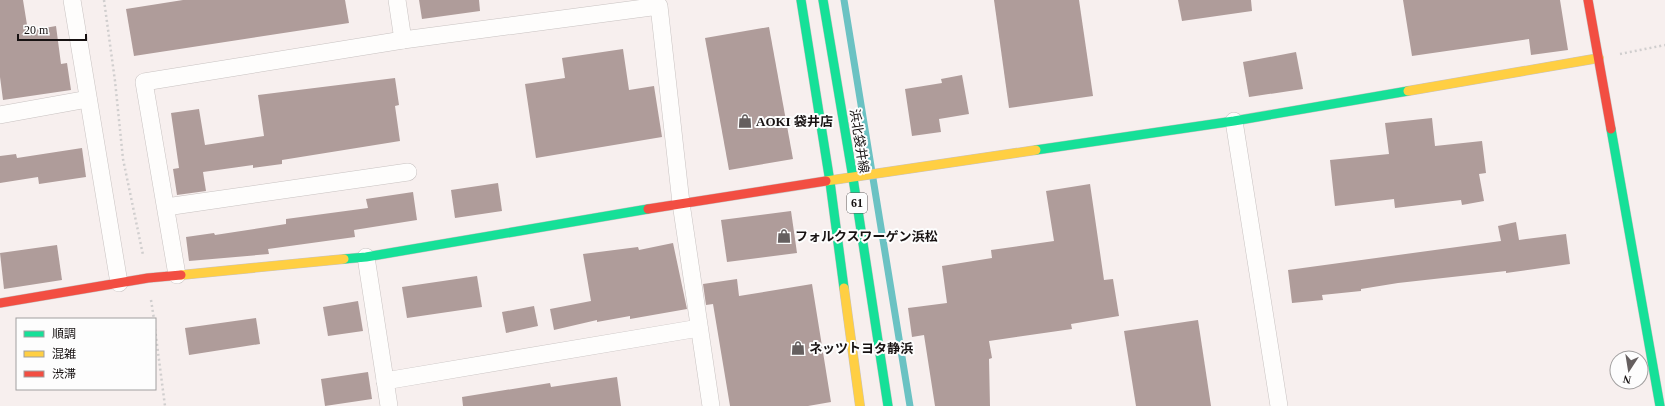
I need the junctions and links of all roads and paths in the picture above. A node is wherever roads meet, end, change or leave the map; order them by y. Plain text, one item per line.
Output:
1 (72, 0) edge
2 (104, 0) edge
3 (397, 0) edge
4 (801, 0) edge
5 (823, 0) edge
6 (1588, 0) edge
7 (403, 40) junction
8 (1665, 45) edge
9 (1599, 58) junction
10 (88, 100) junction
11 (0, 115) edge
12 (1234, 121) junction
13 (408, 172) dead end
14 (853, 178) junction
15 (830, 182) junction
16 (681, 204) junction
17 (166, 208) junction
18 (366, 257) junction
19 (177, 275) junction
20 (148, 278) junction
21 (119, 283) junction
22 (0, 302) edge
23 (699, 328) junction
24 (156, 337) edge
25 (386, 381) junction
26 (165, 406) edge
27 (389, 406) edge
28 (711, 406) edge
29 (860, 406) edge
30 (888, 406) edge
31 (1278, 406) edge
32 (1660, 406) edge

1 - 10 street
2 - 20 path
3 - 7 street
4 - 15 street, 61
5 - 14 street, 浜北袋井線 / 61
6 - 9 street
7 - 16 street
7 - 17 street
8 - 9 path
9 - 12 street
9 - 32 street
10 - 11 street
10 - 21 street
12 - 14 street
12 - 31 street
13 - 17 street
14 - 15 street
14 - 30 street, 浜北袋井線 / 61
15 - 16 street
15 - 29 street, 61
16 - 18 street
16 - 23 street
17 - 19 street
18 - 19 street
18 - 25 street
19 - 20 street
20 - 21 street
21 - 22 street
23 - 25 street
23 - 28 street
24 - 26 path
25 - 27 street

